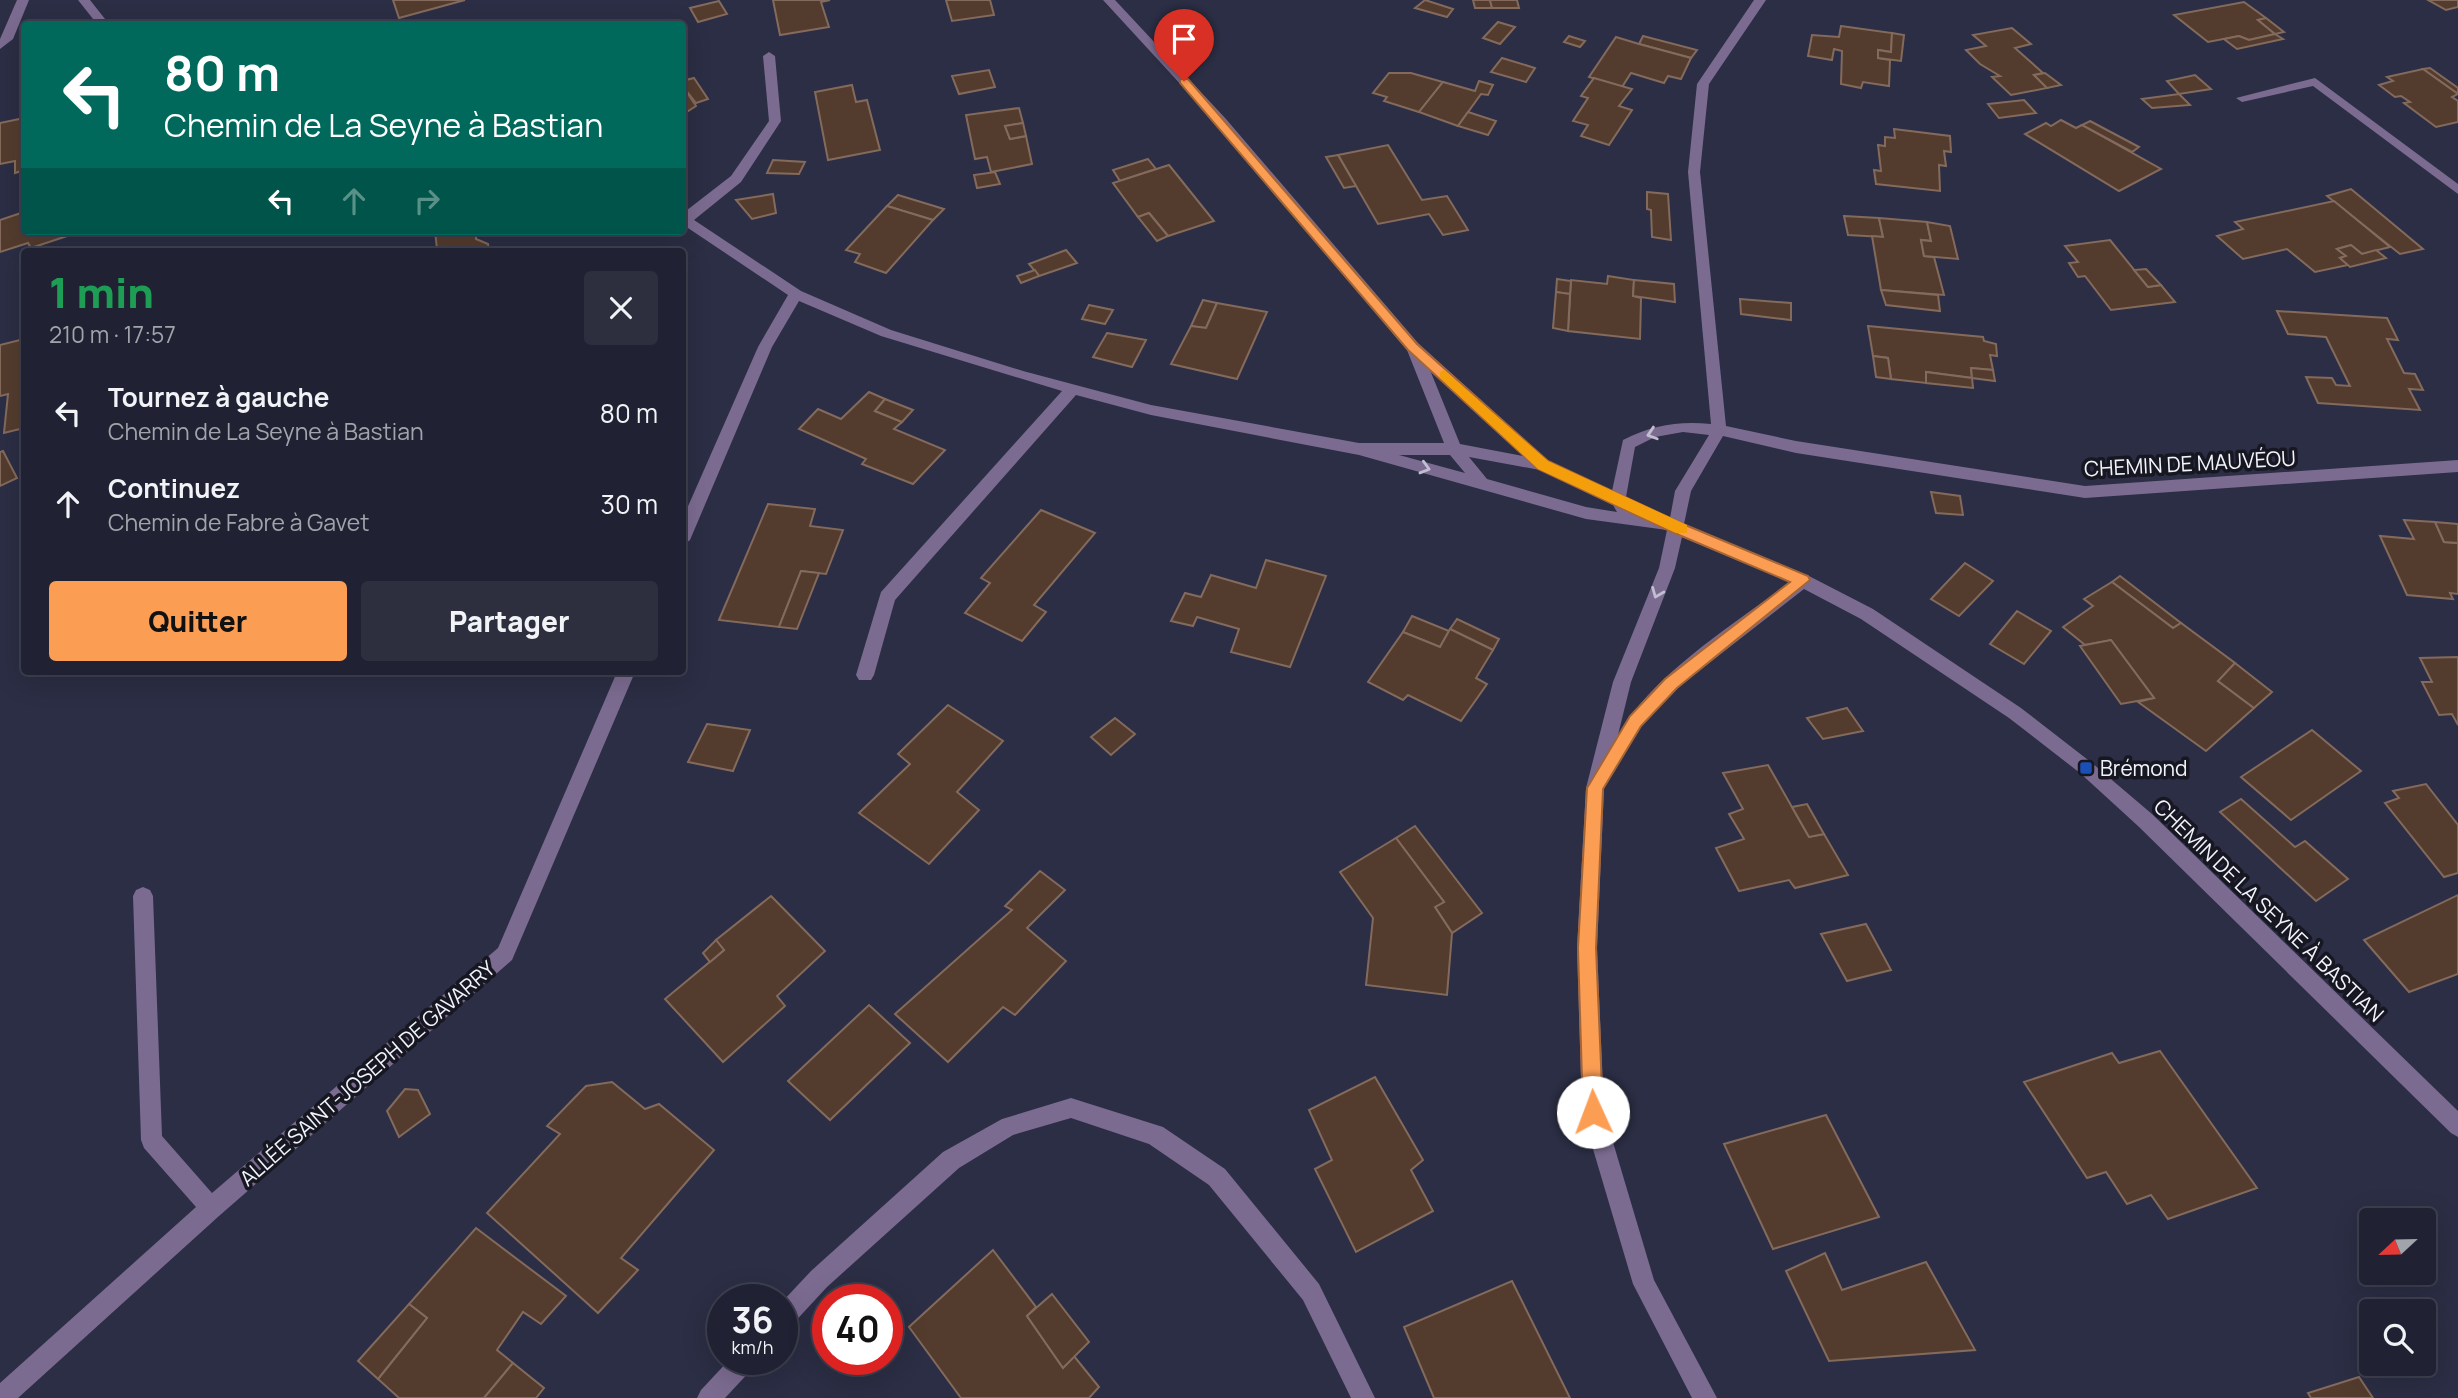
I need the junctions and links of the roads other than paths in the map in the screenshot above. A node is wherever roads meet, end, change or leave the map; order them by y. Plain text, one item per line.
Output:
1 (23, 0) edge
2 (84, 0) edge
3 (1109, 0) edge
4 (1760, 0) edge
5 (101, 21) edge
6 (0, 45) edge
7 (769, 56) dead end
8 (2242, 98) dead end
9 (2458, 190) edge
10 (686, 217) edge
11 (686, 220) edge
12 (796, 294) junction
13 (1413, 347) junction
14 (1073, 389) junction
15 (1719, 430) junction
16 (1359, 449) junction
17 (1454, 449) junction
18 (1543, 465) junction
19 (2458, 466) edge
20 (1483, 485) junction
21 (1618, 499) junction
22 (1633, 520) junction
23 (1678, 528) junction
24 (686, 531) edge
25 (1803, 580) junction
26 (625, 675) edge
27 (865, 676) dead end
28 (1595, 788) junction
29 (143, 896) dead end
30 (2458, 1126) edge
31 (211, 1208) junction
32 (798, 1302) edge
33 (731, 1375) edge
34 (1, 1398) edge
35 (709, 1398) edge
36 (1363, 1398) edge
37 (1705, 1398) edge

1 - 6 street
2 - 5 street
3 - 13 street
4 - 15 street
7 - 10 street
8 - 9 street
11 - 12 street, CHEMIN DE LA SEYNE À BASTIAN
12 - 14 street, CHEMIN DE LA SEYNE À BASTIAN
12 - 24 street
13 - 17 street
13 - 18 street
14 - 16 street, CHEMIN DE LA SEYNE À BASTIAN
14 - 27 street
15 - 19 street, CHEMIN DE MAUVÉOU
15 -> 21 street
15 - 23 street
16 - 17 street, CHEMIN DE LA SEYNE À BASTIAN
16 -> 20 street, CHEMIN DE LA SEYNE À BASTIAN
17 - 18 street, CHEMIN DE LA SEYNE À BASTIAN
17 - 20 street
18 - 21 street, CHEMIN DE LA SEYNE À BASTIAN
20 - 22 street, CHEMIN DE LA SEYNE À BASTIAN
21 - 22 street
21 - 23 street, CHEMIN DE LA SEYNE À BASTIAN
22 - 23 street, CHEMIN DE LA SEYNE À BASTIAN
23 - 25 street, CHEMIN DE LA SEYNE À BASTIAN
23 -> 28 street
25 - 28 street
25 - 30 street, CHEMIN DE LA SEYNE À BASTIAN
26 - 31 street, ALLÉE SAINT-JOSEPH DE GAVARRY
28 - 37 street
29 - 31 street
31 - 34 street, ALLÉE SAINT-JOSEPH DE GAVARRY
32 - 36 street
33 - 35 street

